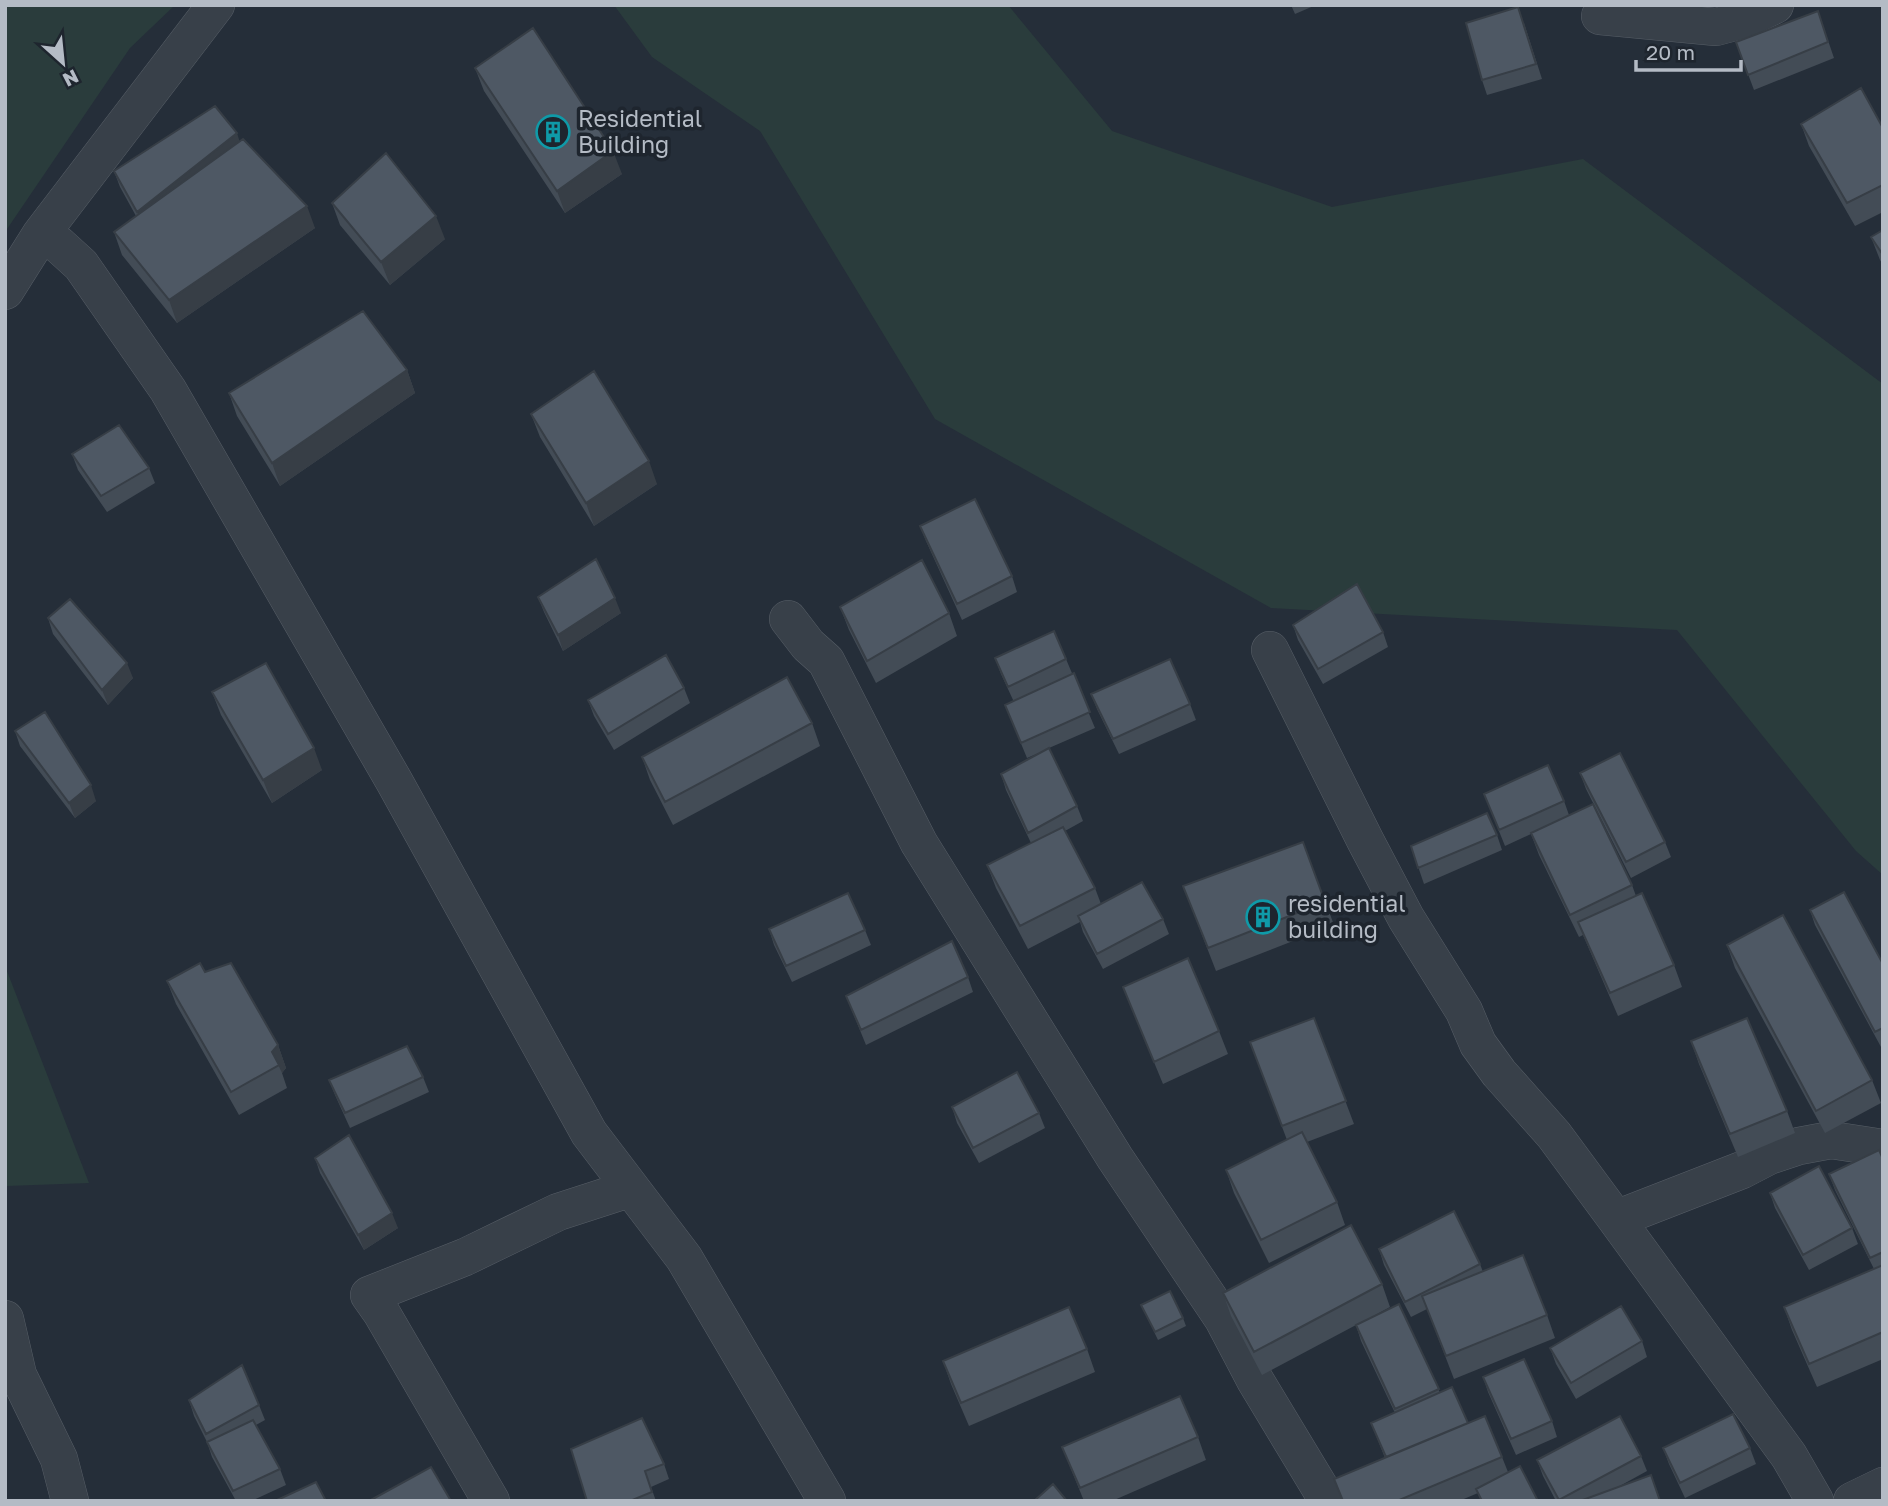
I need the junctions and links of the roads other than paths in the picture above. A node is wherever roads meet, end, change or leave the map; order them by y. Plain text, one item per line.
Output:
1 (216, 5) edge
2 (1774, 5) edge
3 (1600, 16) dead end
4 (41, 234) junction
5 (5, 291) edge
6 (788, 620) dead end
7 (1270, 650) dead end
8 (1883, 1148) edge
9 (629, 1189) junction
10 (1616, 1219) junction
11 (5, 1319) edge
12 (1883, 1486) edge
13 (70, 1501) edge
14 (491, 1501) edge
15 (827, 1501) edge
16 (1328, 1501) edge
17 (1815, 1501) edge
18 (1852, 1501) edge

1 - 4 street
2 - 3 street
4 - 5 street
4 - 9 street
6 - 16 street
7 - 10 street
8 - 10 street
9 - 14 street
9 - 15 street
10 - 17 street
11 - 13 street
12 - 18 street

